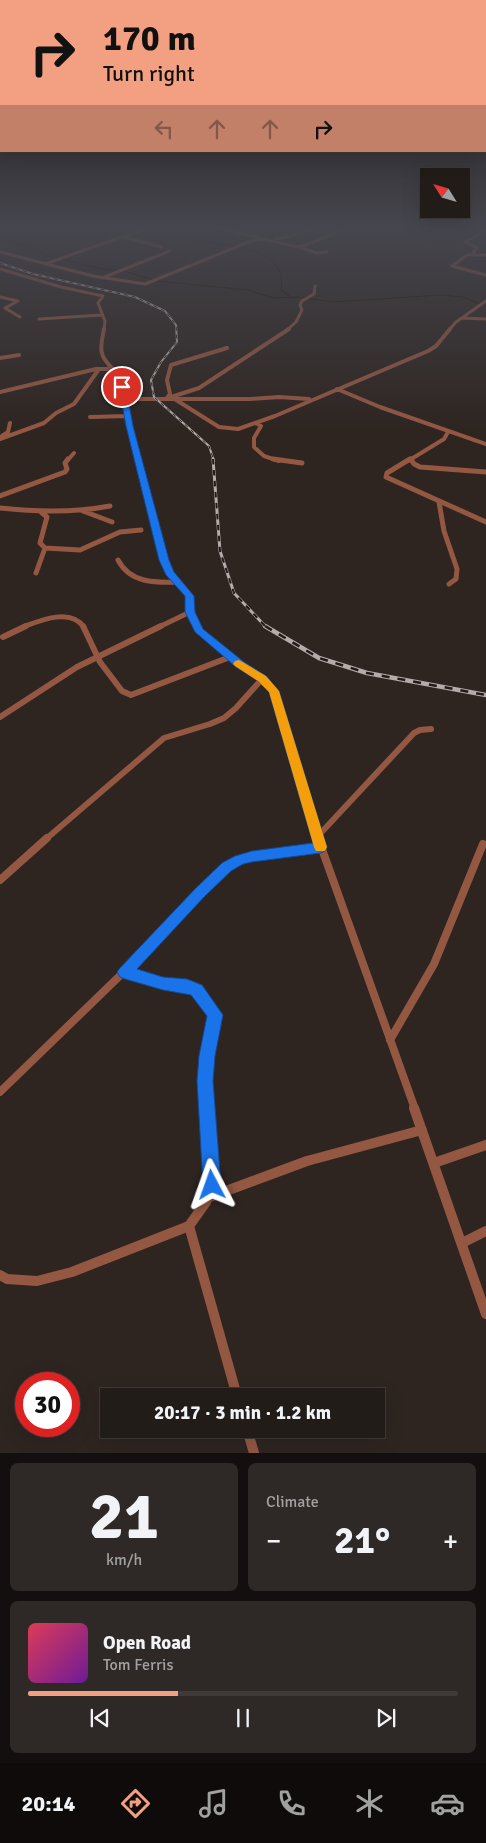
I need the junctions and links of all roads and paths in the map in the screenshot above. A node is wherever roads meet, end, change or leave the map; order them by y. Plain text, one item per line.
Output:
1 (99, 295) edge
2 (313, 295) edge
3 (0, 297) edge
4 (486, 301) edge
5 (102, 315) junction
6 (20, 317) dead end
7 (461, 318) junction
8 (39, 319) dead end
9 (486, 319) edge
10 (227, 348) dead end
11 (19, 355) dead end
12 (0, 358) edge
13 (104, 361) junction
14 (97, 369) junction
15 (115, 371) junction
16 (337, 389) junction
17 (0, 392) edge
18 (169, 398) junction
19 (126, 399) junction
20 (312, 400) junction
21 (128, 416) junction
22 (90, 417) dead end
23 (10, 423) dead end
24 (256, 423) junction
25 (448, 432) junction
26 (0, 438) edge
27 (486, 444) edge
28 (74, 453) dead end
29 (411, 459) junction
30 (302, 463) dead end
31 (486, 472) edge
32 (0, 496) edge
33 (439, 502) junction
34 (110, 506) dead end
35 (0, 508) edge
36 (80, 510) junction
37 (41, 512) junction
38 (112, 522) dead end
39 (486, 522) edge
40 (141, 530) dead end
41 (45, 548) junction
42 (118, 560) dead end
43 (36, 572) dead end
44 (178, 582) junction
45 (449, 584) dead end
46 (190, 612) junction
47 (3, 637) dead end
48 (97, 657) junction
49 (230, 657) junction
50 (262, 679) junction
51 (0, 717) edge
52 (431, 729) dead end
53 (318, 836) junction
54 (483, 844) dead end
55 (321, 848) junction
56 (0, 880) edge
57 (125, 972) junction
58 (390, 1040) junction
59 (0, 1092) edge
60 (422, 1130) junction
61 (486, 1145) edge
62 (434, 1163) junction
63 (210, 1197) junction
64 (189, 1226) junction
65 (486, 1231) edge
66 (462, 1243) junction
67 (0, 1275) edge
68 (486, 1314) edge
69 (235, 1388) edge
70 (250, 1438) edge
71 (254, 1453) edge

1 - 5 street
2 - 18 street
3 - 6 street
4 - 7 street
5 - 8 street
5 - 13 street
7 - 9 street
7 - 16 street
10 - 18 street
11 - 12 street
13 - 14 street
13 - 15 street
14 - 15 street
14 - 17 street
14 - 26 street
15 - 19 street
16 - 20 street
16 - 25 street
18 - 19 street
18 - 20 street
18 - 24 street
19 - 21 street
20 - 24 street
21 - 22 street
21 - 44 street
23 - 26 street
24 - 30 street
25 - 27 street
25 - 29 street
28 - 32 street
29 - 31 street
29 - 33 street
33 - 39 street
33 - 45 street
34 - 36 street
35 - 37 street
36 - 37 street
36 - 38 street
37 - 41 street
40 - 41 street
41 - 43 street
42 - 44 street
44 - 46 street
46 - 48 street
46 - 49 street
47 - 48 street
48 - 49 street
48 - 51 street
49 - 50 street
50 - 53 street
50 - 56 street
52 - 53 street
53 - 55 street
54 - 58 street
55 - 57 street
55 - 58 street
57 - 59 street
57 - 63 street
58 - 60 street
60 - 62 street
60 - 63 street
61 - 62 street
62 - 66 street
63 - 64 street
64 - 67 street
64 - 69 street
65 - 66 street
66 - 68 street
70 - 71 street

